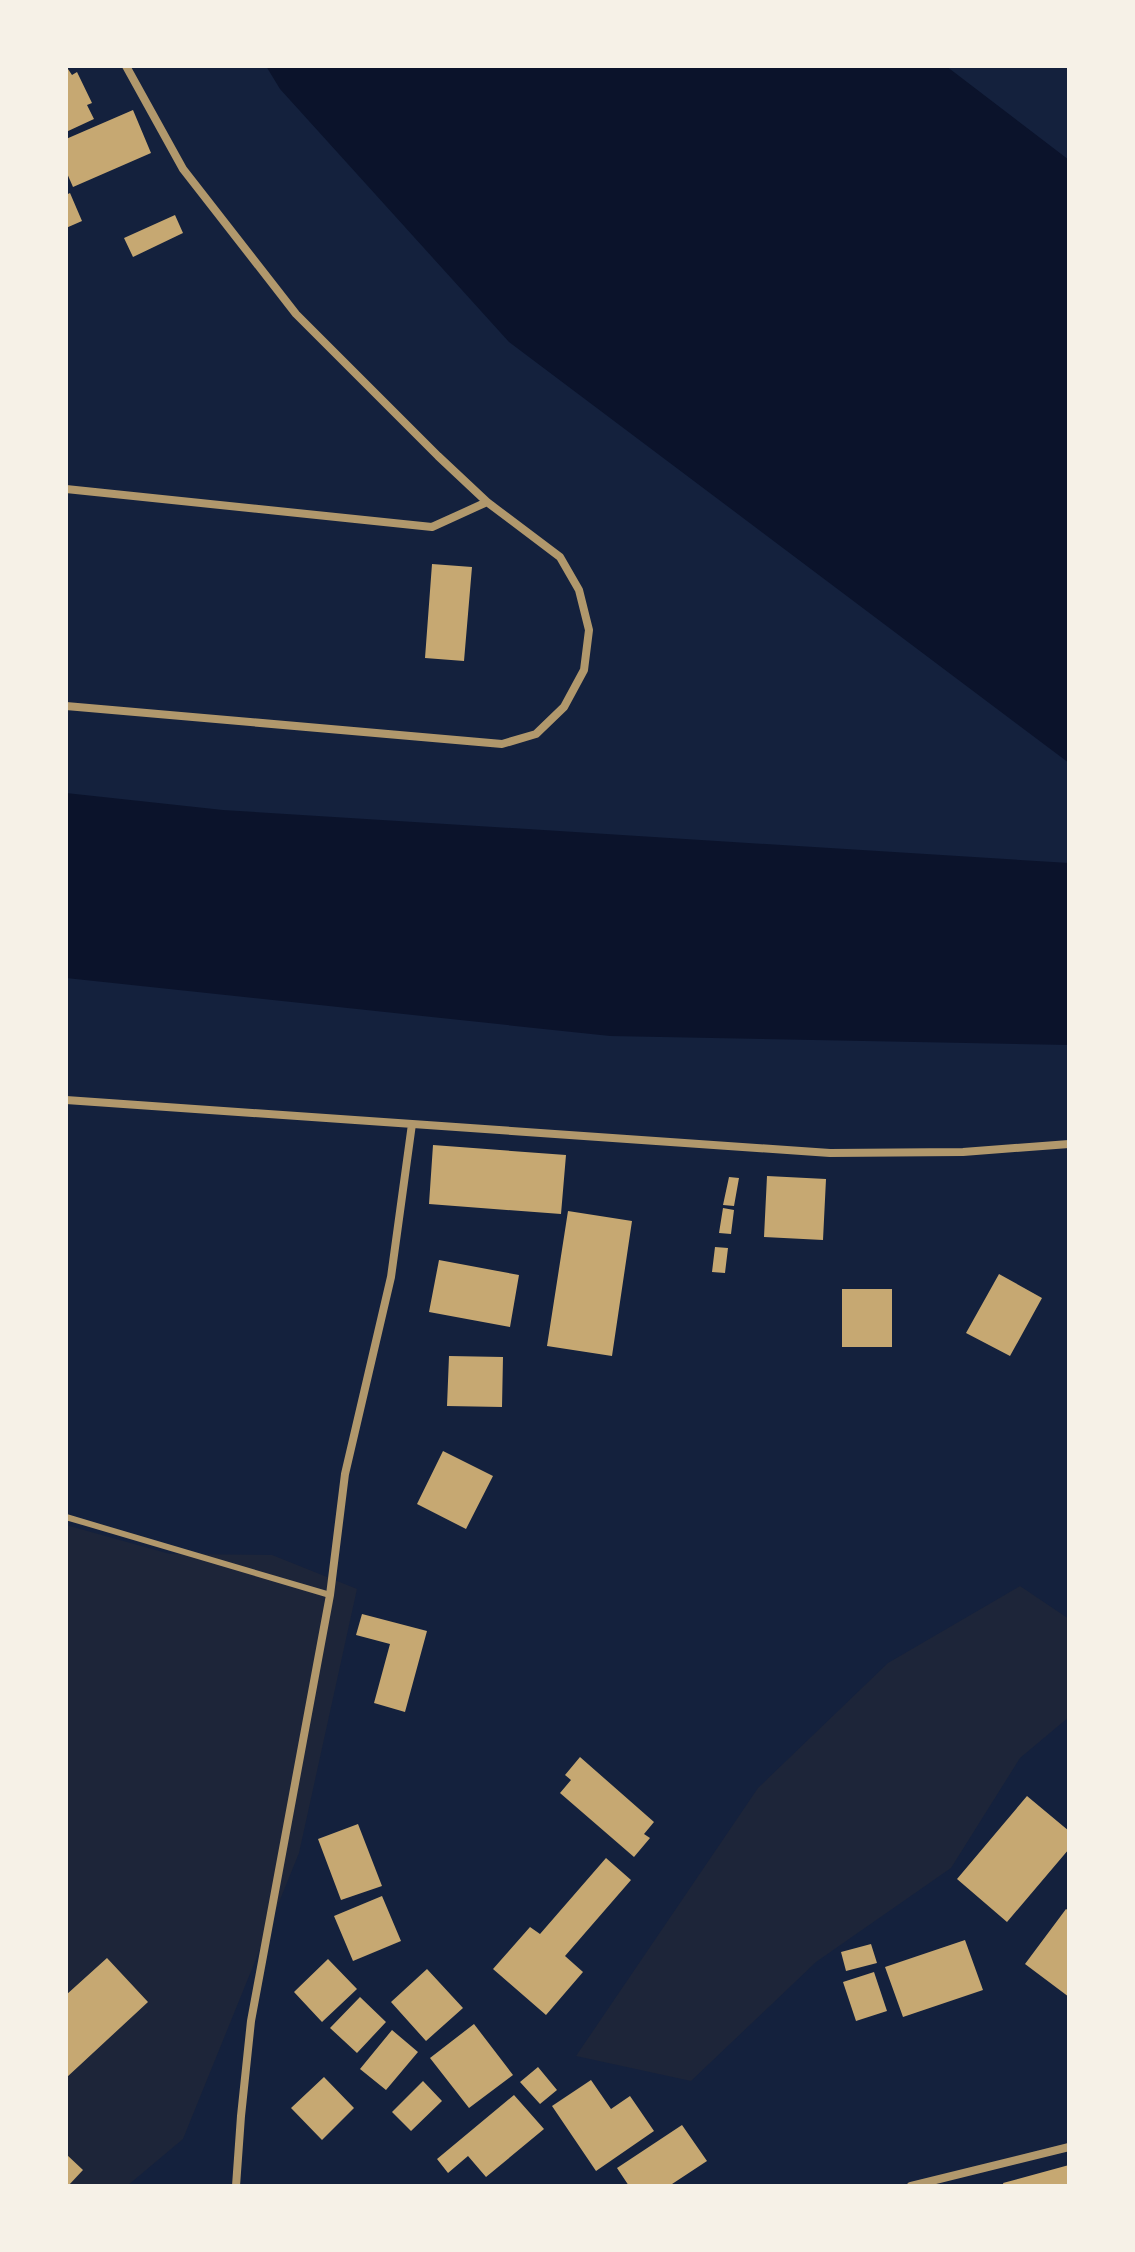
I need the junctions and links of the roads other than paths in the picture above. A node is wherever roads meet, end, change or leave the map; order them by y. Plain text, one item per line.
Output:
1 (126, 66) edge
2 (66, 489) edge
3 (487, 502) junction
4 (66, 706) edge
5 (66, 1100) edge
6 (412, 1124) junction
7 (1069, 1144) edge
8 (66, 1517) edge
9 (330, 1595) junction
10 (1069, 2147) edge
11 (236, 2186) edge
12 (911, 2186) edge

1 - 3 street
2 - 3 street
3 - 4 street
5 - 6 street
6 - 7 street
6 - 9 street
8 - 9 lane
9 - 11 street
10 - 12 street

